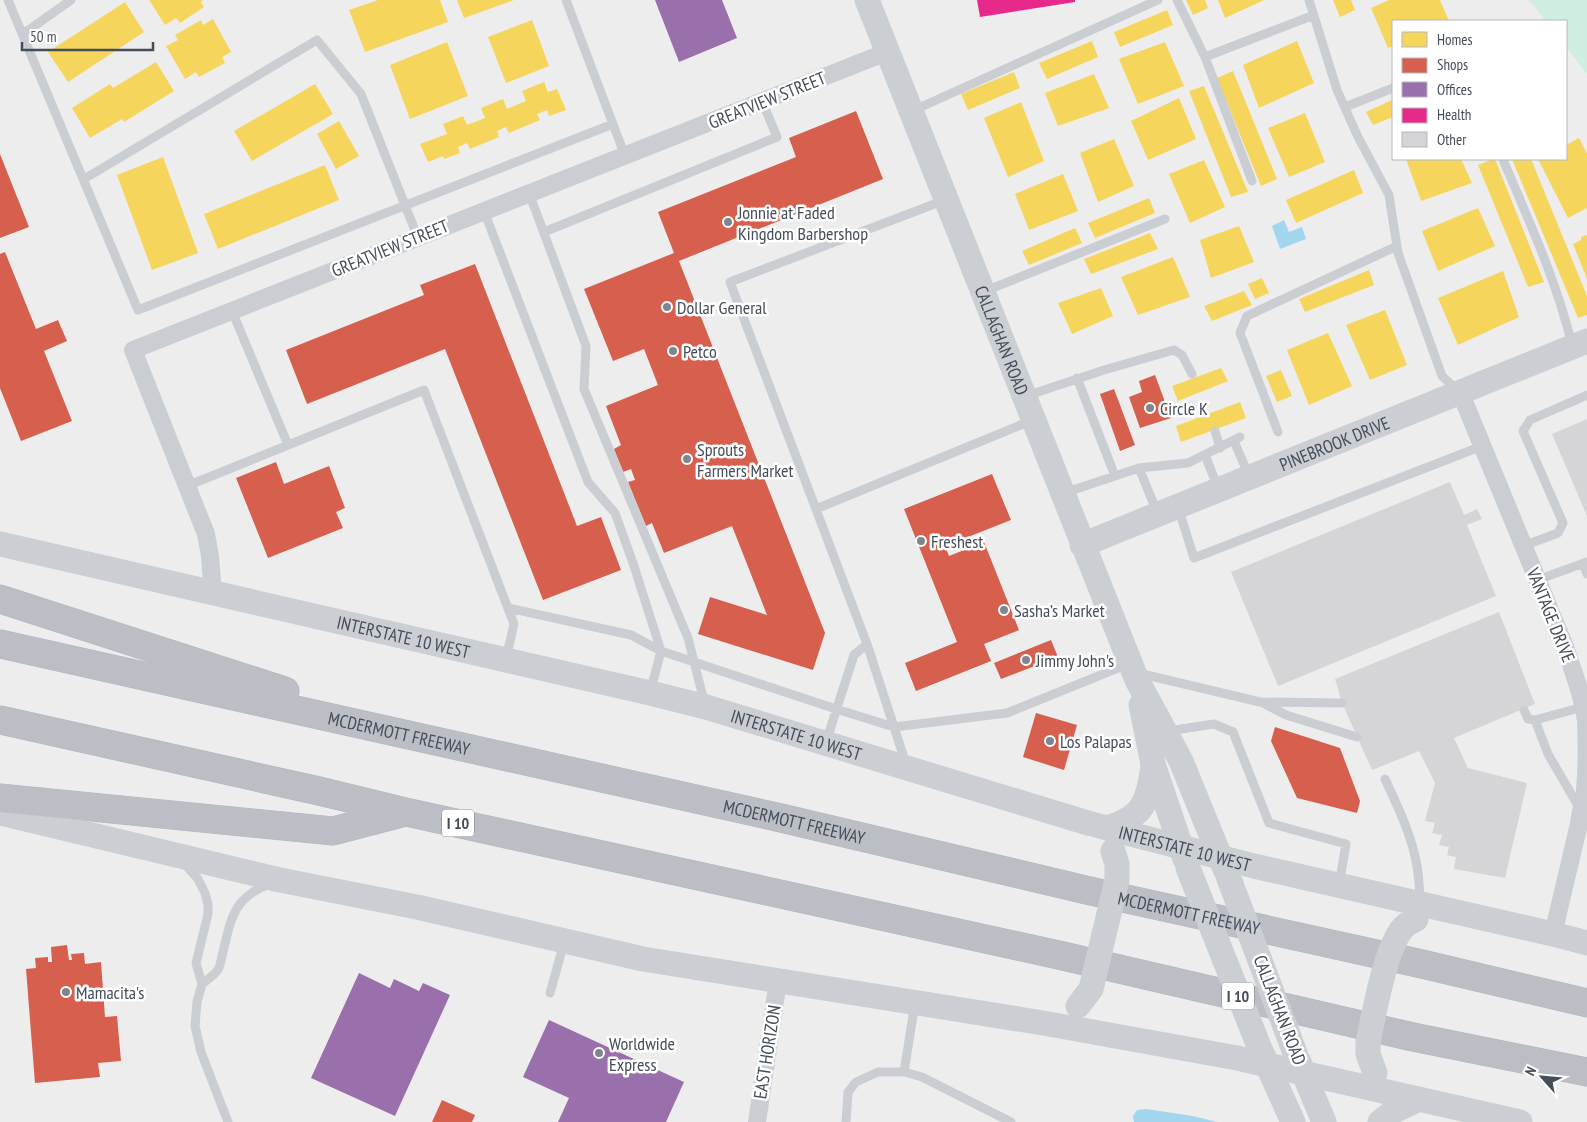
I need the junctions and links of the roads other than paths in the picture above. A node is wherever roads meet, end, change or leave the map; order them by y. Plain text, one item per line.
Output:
1 (8, 0) edge
2 (71, 0) edge
3 (566, 0) edge
4 (867, 0) edge
5 (1158, 0) edge
6 (1177, 0) edge
7 (1309, 0) edge
8 (1314, 15) junction
9 (23, 34) junction
10 (887, 52) junction
11 (1205, 57) junction
12 (1392, 88) edge
13 (762, 101) junction
14 (1345, 107) junction
15 (912, 112) junction
16 (613, 124) junction
17 (625, 156) junction
18 (1504, 162) dead end
19 (84, 179) junction
20 (1252, 180) dead end
21 (530, 194) junction
22 (946, 200) junction
23 (405, 205) junction
24 (484, 211) junction
25 (1165, 219) dead end
26 (544, 232) junction
27 (418, 238) junction
28 (1397, 246) junction
29 (982, 292) junction
30 (232, 311) junction
31 (1580, 344) edge
32 (1192, 374) dead end
33 (1077, 378) junction
34 (1460, 394) junction
35 (1587, 395) edge
36 (1023, 397) junction
37 (1033, 420) junction
38 (1215, 431) dead end
39 (1278, 432) dead end
40 (288, 445) junction
41 (1482, 446) junction
42 (1220, 448) junction
43 (1205, 455) junction
44 (1139, 468) junction
45 (1115, 476) junction
46 (1250, 478) junction
47 (187, 486) junction
48 (1219, 491) junction
49 (1062, 493) junction
50 (816, 509) junction
51 (1168, 511) junction
52 (0, 544) edge
53 (1082, 546) junction
54 (1523, 546) junction
55 (1585, 562) edge
56 (1587, 574) edge
57 (1537, 580) junction
58 (213, 594) junction
59 (0, 599) edge
60 (508, 608) junction
61 (0, 644) edge
62 (867, 644) junction
63 (661, 651) junction
64 (506, 660) junction
65 (694, 662) junction
66 (1133, 672) junction
67 (650, 693) junction
68 (1260, 702) junction
69 (1342, 703) dead end
70 (706, 707) junction
71 (836, 709) junction
72 (1524, 710) dead end
73 (1585, 715) edge
74 (0, 720) edge
75 (1535, 720) junction
76 (894, 727) junction
77 (1165, 732) junction
78 (1357, 738) dead end
79 (825, 744) junction
80 (460, 747) junction
81 (1153, 764) junction
82 (908, 769) junction
83 (1384, 779) dead end
84 (0, 798) edge
85 (1580, 809) junction
86 (406, 812) junction
87 (0, 813) edge
88 (1103, 834) junction
89 (178, 856) junction
90 (1184, 858) junction
91 (1224, 867) junction
92 (280, 880) junction
93 (1339, 885) junction
94 (1427, 911) junction
95 (1553, 934) junction
96 (564, 941) junction
97 (1587, 943) edge
98 (778, 981) junction
99 (202, 984) junction
100 (550, 993) dead end
101 (915, 1002) junction
102 (1587, 1003) edge
103 (1043, 1023) junction
104 (1264, 1057) junction
105 (1300, 1063) junction
106 (904, 1072) junction
107 (1587, 1072) edge
108 (1408, 1096) junction
109 (228, 1122) edge
110 (757, 1122) edge
111 (846, 1122) edge
112 (1011, 1122) edge
113 (1293, 1122) edge
114 (1324, 1122) edge
115 (1380, 1122) edge
116 (1520, 1122) edge

1 - 9 lane
2 - 9 lane
3 - 16 lane
4 - 10 main road, CALLAGHAN ROAD
5 - 15 lane
6 - 11 lane
7 - 8 lane
8 - 11 lane
8 - 14 lane
9 - 19 lane
10 - 13 street, GREATVIEW STREET
10 - 15 main road, CALLAGHAN ROAD
11 - 20 lane
12 - 14 lane
13 - 17 street, GREATVIEW STREET
13 - 26 lane
14 - 28 lane
15 - 22 main road, CALLAGHAN ROAD
16 - 17 lane
16 - 23 lane
17 - 21 street, GREATVIEW STREET
18 - 31 lane
19 - 23 lane
19 - 23 lane
21 - 24 street, GREATVIEW STREET
21 - 26 lane
22 - 29 main road, CALLAGHAN ROAD
22 - 50 lane
23 - 27 lane
24 - 27 street, GREATVIEW STREET
24 - 63 lane
25 - 29 lane
26 - 65 lane
27 - 30 street, GREATVIEW STREET
28 - 34 lane
28 - 39 lane
29 - 36 main road, CALLAGHAN ROAD
30 - 40 lane
30 - 47 street, GREATVIEW STREET
31 - 34 main road, PINEBROOK DRIVE
32 - 33 lane
33 - 36 lane
33 - 45 lane
34 - 41 street, VANTAGE DRIVE
34 - 46 main road, PINEBROOK DRIVE
35 - 54 lane
36 - 37 main road, CALLAGHAN ROAD
37 - 49 main road, CALLAGHAN ROAD
37 - 50 lane
38 - 42 lane
40 - 47 lane
40 - 60 lane
41 - 51 lane
41 - 54 street, VANTAGE DRIVE
42 - 43 lane
42 - 46 lane
43 - 44 lane
43 - 48 lane
44 - 45 lane
44 - 51 lane
45 - 49 lane
46 - 48 main road, PINEBROOK DRIVE
47 - 58 street, GREATVIEW STREET
48 - 51 main road, PINEBROOK DRIVE
49 - 53 main road, CALLAGHAN ROAD
50 - 62 lane
51 - 53 main road, PINEBROOK DRIVE
52 - 58 main road, INTERSTATE 10 WEST
53 - 66 main road, CALLAGHAN ROAD
54 - 57 street, VANTAGE DRIVE
55 - 56 lane
55 - 57 lane
57 - 73 street, VANTAGE DRIVE
58 - 64 main road, INTERSTATE 10 WEST
59 - 80 highway
60 - 63 lane
60 - 64 lane
61 - 80 highway, MCDERMOTT FREEWAY
62 - 71 lane
62 - 76 lane
63 - 65 lane
63 - 67 lane
64 - 67 main road, INTERSTATE 10 WEST
65 - 70 lane
65 - 71 lane
66 - 68 lane
66 - 76 lane
66 - 77 main road, CALLAGHAN ROAD
66 - 81 main road, CALLAGHAN ROAD
67 - 70 main road, INTERSTATE 10 WEST
68 - 69 lane
68 - 78 lane
70 - 79 main road, INTERSTATE 10 WEST
71 - 76 lane
71 - 79 lane
72 - 75 lane
73 - 75 lane
73 - 85 street, VANTAGE DRIVE
74 - 86 highway, I 10
75 - 85 lane
76 - 82 lane
77 - 91 main road, CALLAGHAN ROAD
77 - 93 lane
79 - 82 main road, INTERSTATE 10 WEST
80 - 102 highway, MCDERMOTT FREEWAY
81 - 88 main road
81 - 90 main road, CALLAGHAN ROAD
82 - 88 main road, INTERSTATE 10 WEST
83 - 94 lane
84 - 86 highway
85 - 95 street, VANTAGE DRIVE
86 - 107 highway, I 10
87 - 89 main road
88 - 90 main road, INTERSTATE 10 WEST
88 - 103 main road, bridge
89 - 92 main road
89 - 99 lane
90 - 91 main road, INTERSTATE 10 WEST
90 - 104 main road, CALLAGHAN ROAD, bridge
91 - 93 main road, INTERSTATE 10 WEST
91 - 105 main road, CALLAGHAN ROAD, bridge
92 - 96 main road
92 - 99 lane
93 - 94 main road, INTERSTATE 10 WEST
94 - 95 main road, INTERSTATE 10 WEST
94 - 108 main road, bridge
95 - 97 main road, INTERSTATE 10 WEST
96 - 98 main road
96 - 100 lane
98 - 101 main road
98 - 110 street, EAST HORIZON
99 - 109 lane
101 - 103 main road
101 - 106 lane
103 - 104 main road
104 - 105 main road
104 - 113 main road, CALLAGHAN ROAD
105 - 108 main road
105 - 114 main road, CALLAGHAN ROAD
106 - 111 lane
106 - 112 lane
108 - 115 main road
108 - 116 main road

